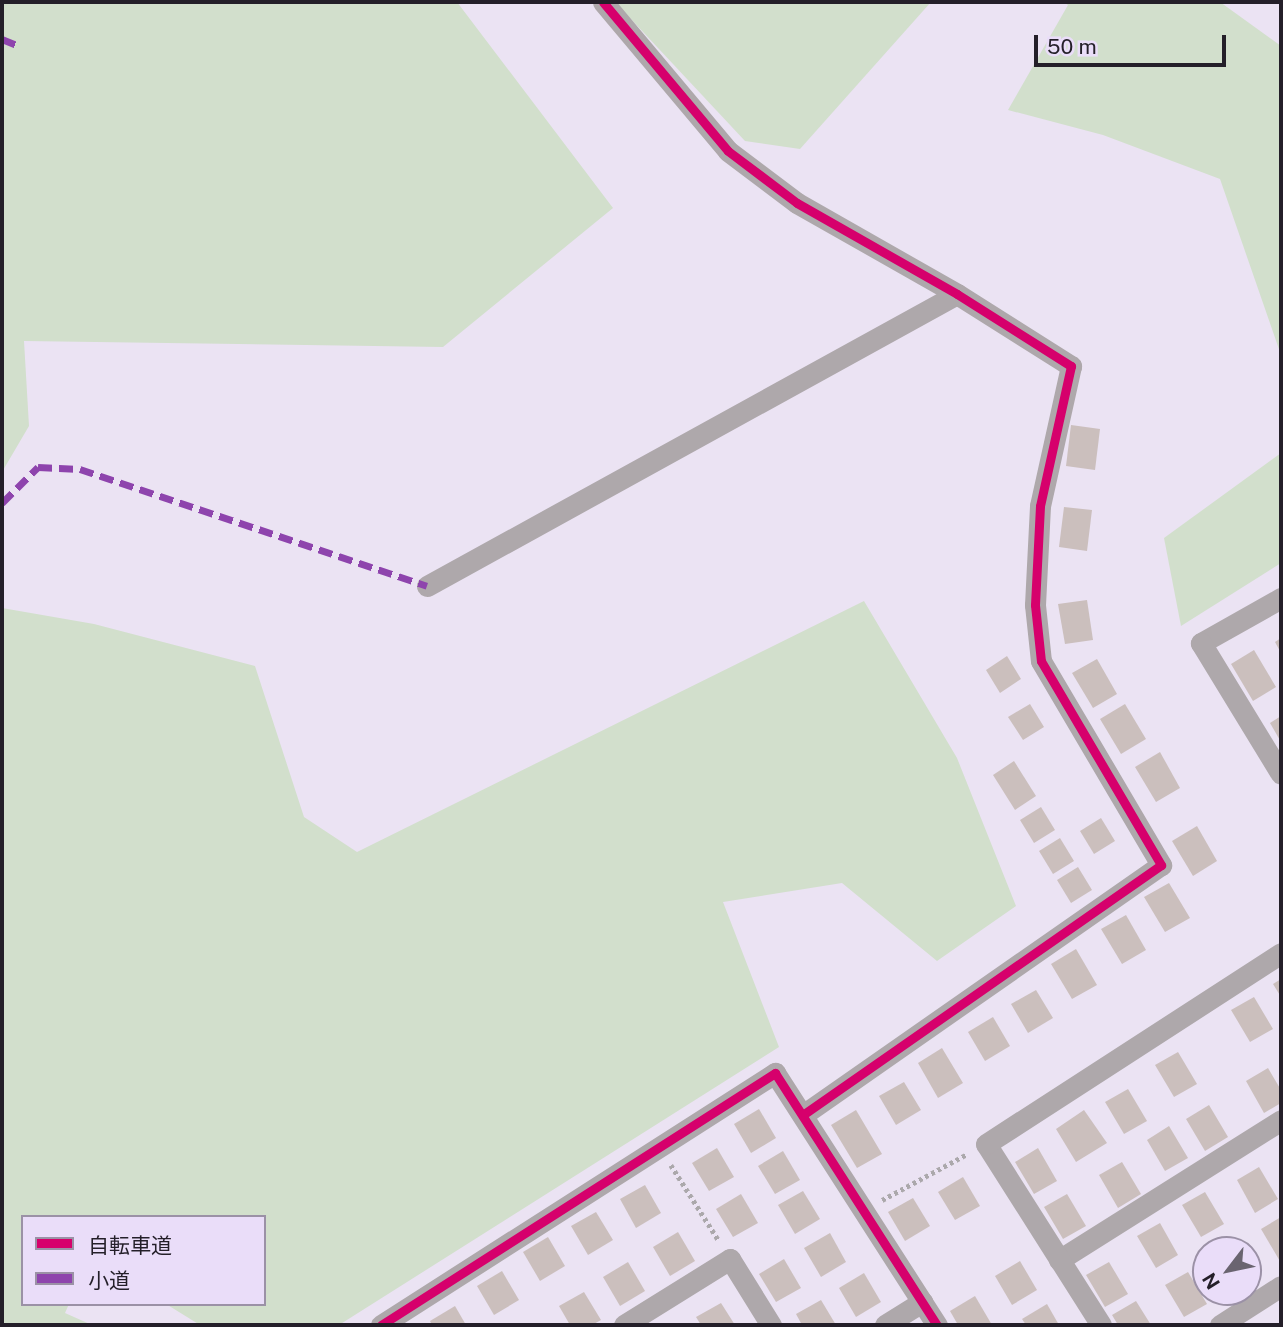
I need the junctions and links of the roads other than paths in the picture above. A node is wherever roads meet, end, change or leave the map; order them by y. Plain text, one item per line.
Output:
1 (603, 2) edge
2 (957, 294) junction
3 (427, 586) dead end
4 (1281, 598) edge
5 (1281, 774) edge
6 (1281, 953) edge
7 (802, 1115) junction
8 (1281, 1120) edge
9 (1059, 1260) junction
10 (1281, 1286) edge
11 (922, 1302) junction
12 (381, 1325) edge
13 (624, 1325) edge
14 (771, 1325) edge
15 (885, 1325) edge
16 (937, 1325) edge
17 (1101, 1325) edge
18 (1220, 1325) edge

1 - 2 street
2 - 3 street
2 - 7 street
4 - 5 street
6 - 9 street
7 - 11 street
7 - 12 street
8 - 9 street
9 - 17 street
10 - 18 street
11 - 15 street
11 - 16 street
13 - 14 street

